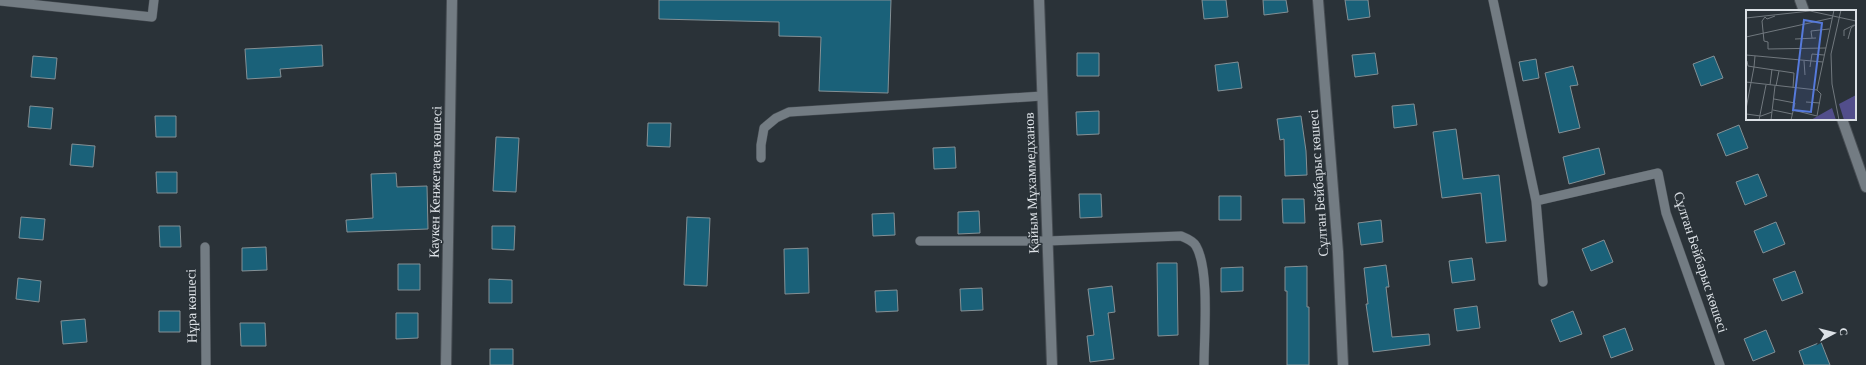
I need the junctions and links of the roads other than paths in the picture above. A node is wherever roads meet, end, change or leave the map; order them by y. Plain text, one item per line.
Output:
1 (154, 0) edge
2 (452, 0) edge
3 (1040, 0) edge
4 (1318, 0) edge
5 (1493, 0) edge
6 (1800, 0) edge
7 (0, 1) edge
8 (1804, 10) edge
9 (1042, 96) junction
10 (1842, 120) edge
11 (761, 158) dead end
12 (1866, 187) edge
13 (1536, 201) junction
14 (920, 241) dead end
15 (1047, 241) junction
16 (205, 247) dead end
17 (1543, 282) dead end
18 (206, 365) edge
19 (446, 365) edge
20 (1052, 365) edge
21 (1204, 365) edge
22 (1343, 365) edge
23 (1720, 365) edge

1 - 7 lane
2 - 19 street, Каукен Кенжетаев көшесі
3 - 9 street, Қайым Мұхаммедханов
4 - 22 street, Сұлтан Бейбарыс көшесі
5 - 13 lane
6 - 8 street
9 - 11 lane
9 - 15 street, Қайым Мұхаммедханов
10 - 12 street
13 - 17 lane
13 - 23 lane, Сұлтан Бейбарыс көшесі
14 - 15 lane
15 - 20 street, Қайым Мұхаммедханов
15 - 21 lane
16 - 18 lane, Нұра көшесі

